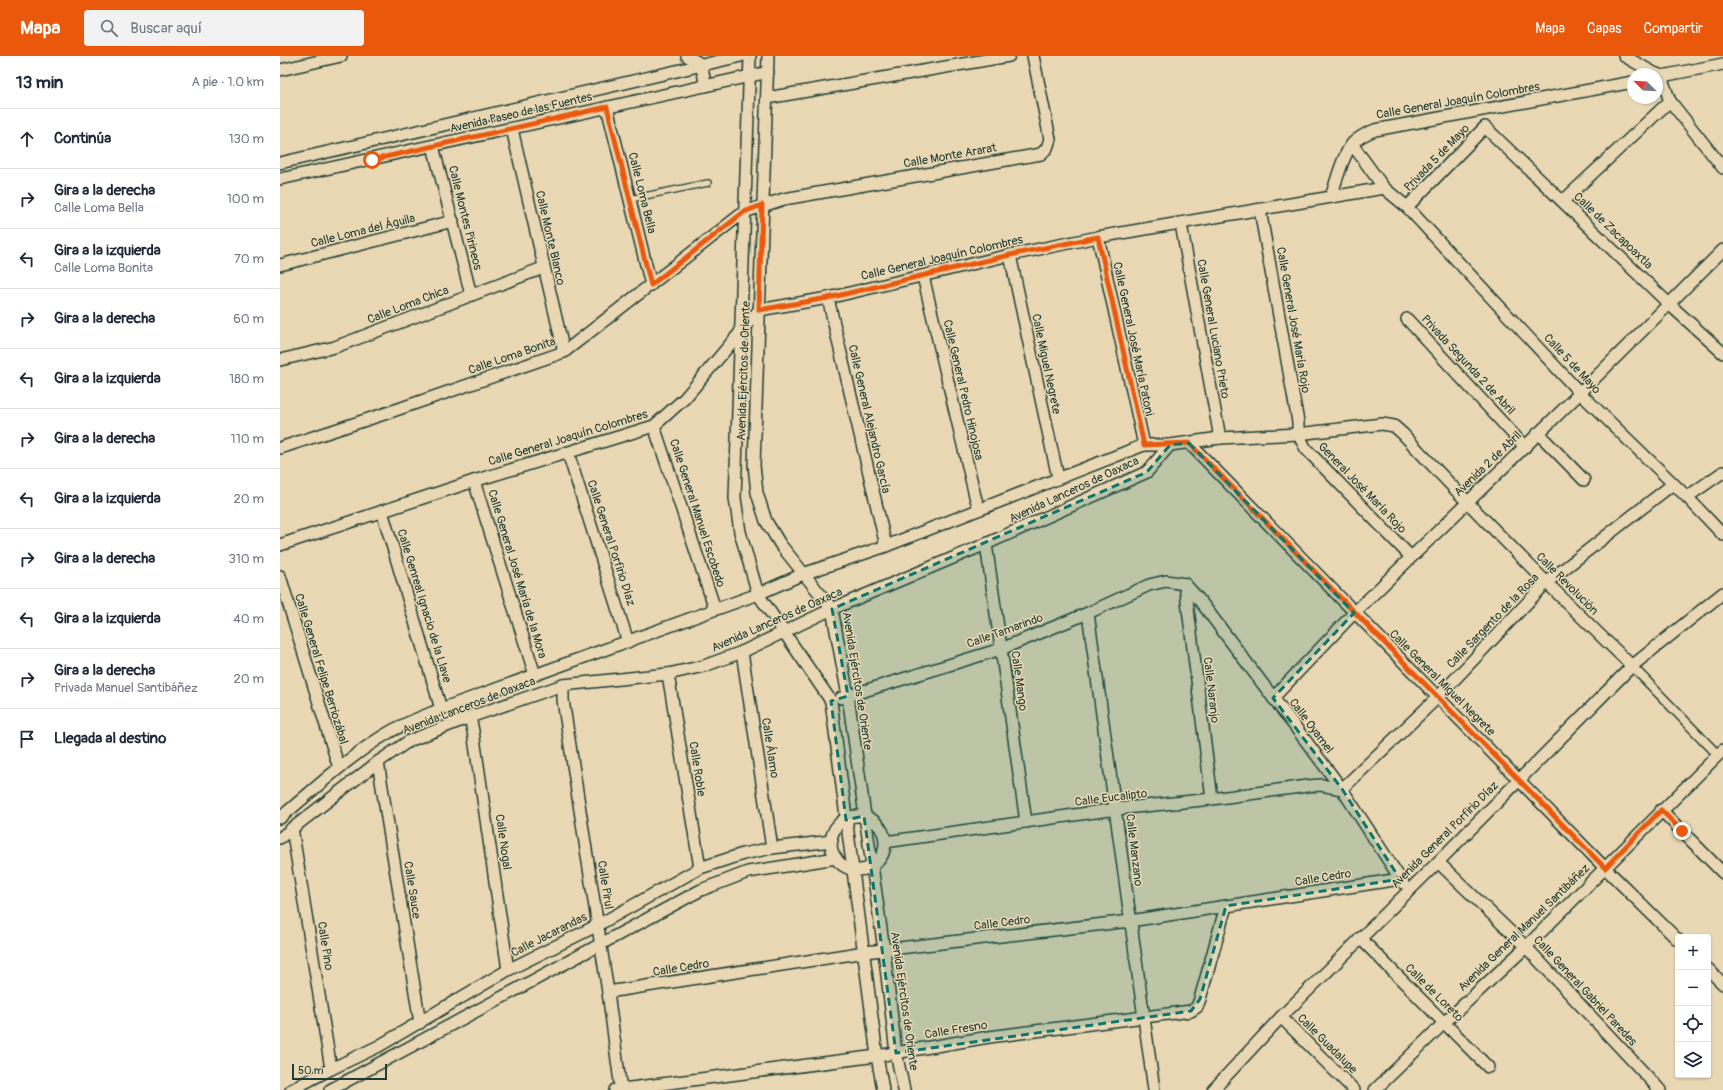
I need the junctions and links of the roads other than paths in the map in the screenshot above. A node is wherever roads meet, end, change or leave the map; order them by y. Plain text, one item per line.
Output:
1 (341, 56) edge
2 (687, 56) edge
3 (741, 56) edge
4 (750, 56) edge
5 (768, 56) edge
6 (1009, 56) edge
7 (1033, 56) edge
8 (1624, 56) edge
9 (701, 64) junction
10 (1723, 64) edge
11 (1644, 68) edge
12 (280, 70) edge
13 (768, 72) junction
14 (1663, 75) edge
15 (749, 76) junction
16 (1627, 83) edge
17 (706, 86) junction
18 (1663, 86) edge
19 (767, 98) junction
20 (1670, 101) junction
21 (607, 107) junction
22 (1485, 127) joint
23 (512, 129) junction
24 (1352, 144) junction
25 (433, 146) junction
26 (280, 163) edge
27 (1723, 168) edge
28 (280, 179) edge
29 (708, 182) dead end
30 (1384, 188) junction
31 (1331, 197) junction
32 (630, 199) junction
33 (1563, 201) junction
34 (762, 205) junction
35 (1407, 207) junction
36 (1260, 210) junction
37 (744, 212) junction
38 (452, 221) junction
39 (1182, 224) junction
40 (1098, 237) junction
41 (1723, 250) edge
42 (1010, 255) junction
43 (280, 265) edge
44 (544, 268) junction
45 (923, 276) junction
46 (651, 285) junction
47 (471, 295) junction
48 (828, 298) junction
49 (1669, 304) junction
50 (759, 310) junction
51 (1408, 319) dead end
52 (740, 332) junction
53 (564, 352) junction
54 (1723, 354) edge
55 (280, 360) edge
56 (1580, 392) junction
57 (654, 426) junction
58 (1394, 426) joint
59 (1538, 433) junction
60 (1298, 434) junction
61 (1220, 438) junction
62 (1189, 443) junction
63 (1144, 445) junction
64 (1170, 445) junction
65 (1525, 447) junction
66 (280, 448) edge
67 (568, 453) junction
68 (1723, 472) edge
69 (1058, 478) junction
70 (1584, 480) dead end
71 (474, 481) junction
72 (1673, 484) junction
73 (1687, 497) junction
74 (1467, 503) junction
75 (979, 509) junction
76 (382, 511) junction
77 (1723, 536) edge
78 (986, 544) junction
79 (280, 545) edge
80 (886, 546) junction
81 (1411, 557) junction
82 (803, 574) junction
83 (280, 576) edge
84 (1546, 583) junction
85 (1185, 584) junction
86 (1723, 593) edge
87 (758, 594) junction
88 (715, 609) junction
89 (832, 609) junction
90 (1088, 613) junction
91 (1354, 613) junction
92 (785, 632) junction
93 (628, 642) junction
94 (1001, 648) junction
95 (742, 652) junction
96 (1632, 666) junction
97 (668, 674) junction
98 (534, 675) junction
99 (563, 685) junction
100 (848, 696) junction
101 (1438, 697) junction
102 (1273, 698) junction
103 (831, 700) junction
104 (441, 709) junction
105 (470, 717) junction
106 (1721, 755) edge
107 (378, 762) junction
108 (339, 768) junction
109 (1519, 779) junction
110 (1342, 789) junction
111 (1212, 799) junction
112 (1116, 809) junction
113 (1661, 810) junction
114 (864, 817) junction
115 (280, 818) edge
116 (846, 820) junction
117 (1026, 822) junction
118 (292, 828) junction
119 (280, 838) edge
120 (832, 841) junction
121 (885, 842) junction
122 (772, 848) junction
123 (743, 854) junction
124 (836, 858) junction
125 (1438, 862) junction
126 (871, 866) junction
127 (700, 868) junction
128 (1605, 868) junction
129 (853, 869) junction
130 (748, 872) junction
131 (1723, 874) edge
132 (1400, 879) junction
133 (1409, 889) junction
134 (1226, 906) junction
135 (1130, 920) junction
136 (598, 925) junction
137 (1675, 937) edge
138 (1360, 938) junction
139 (601, 944) junction
140 (1526, 947) junction
141 (884, 950) junction
142 (865, 952) junction
143 (508, 970) junction
144 (1709, 970) edge
145 (1723, 984) edge
146 (608, 992) junction
147 (463, 998) junction
148 (470, 1014) junction
149 (1281, 1017) junction
150 (1143, 1018) junction
151 (1445, 1022) junction
152 (420, 1023) junction
153 (379, 1046) junction
154 (896, 1053) junction
155 (877, 1056) junction
156 (384, 1060) junction
157 (1488, 1067) dead end
158 (331, 1069) junction
159 (291, 1090) edge
160 (330, 1090) edge
161 (619, 1090) edge
162 (883, 1090) edge
163 (904, 1090) edge
164 (1154, 1090) edge
165 (1213, 1090) edge
166 (1354, 1090) edge
167 (1375, 1090) edge
168 (1660, 1090) edge

1 - 12 street
2 - 9 street
3 - 9 street, Avenida Paseo de las Fuentes
4 - 15 street, Avenida Ejércitos de Oriente
5 - 13 street, Avenida Ejércitos de Oriente
6 - 19 street
7 - 34 street, Calle Monte Ararat
8 - 11 street
9 - 17 street
9 - 26 street, Avenida Paseo de las Fuentes
10 - 14 street
13 - 15 street, Avenida Paseo de las Fuentes
13 - 19 street, Avenida Ejércitos de Oriente
15 - 17 street, Avenida Paseo de las Fuentes
15 - 37 street, Avenida Ejércitos de Oriente
16 - 24 street, Calle General Joaquín Colombres
17 - 21 street, Avenida Paseo de las Fuentes
18 - 20 street
19 - 34 street, Avenida Ejércitos de Oriente
20 - 27 street
20 - 33 street
21 - 23 street, Avenida Paseo de las Fuentes
21 - 32 street, Calle Loma Bella
22 - 33 street, Calle de Zacapoaxtla
22 - 35 street, Privada 5 de Mayo
23 - 25 street, Avenida Paseo de las Fuentes
23 - 44 street, Calle Monte Blanco
24 - 30 street, Calle 5 de Mayo
24 - 31 street
25 - 28 street, Avenida Paseo de las Fuentes
25 - 38 street, Calle Montes Pirineos
29 - 32 lane
30 - 31 street
30 - 35 street, Calle 5 de Mayo
31 - 36 street, Calle General Joaquín Colombres
32 - 46 street, Calle Loma Bella
33 - 49 street, Calle de Zacapoaxtla
34 - 37 street, Calle Loma Bonita
34 - 50 street, Avenida Ejércitos de Oriente
35 - 56 street, Calle 5 de Mayo
36 - 39 street, Calle General Joaquín Colombres
36 - 60 street, Calle General José María Rojo
37 - 46 street, Calle Loma Bonita
37 - 52 street, Avenida Ejércitos de Oriente
38 - 43 street, Calle Loma del Águila
38 - 47 street, Calle Montes Pirineos
39 - 40 street, Calle General Joaquín Colombres
39 - 61 street, Calle General Luciano Prieto
40 - 42 street, Calle General Joaquín Colombres
40 - 63 street, Calle General José María Patoni
41 - 49 street, Avenida 2 de Abril
42 - 45 street, Calle General Joaquín Colombres
42 - 69 street, Calle Miguel Negrete
44 - 47 street, Calle Loma Chica
44 - 53 street, Calle Monte Blanco
45 - 48 street, Calle General Joaquín Colombres
45 - 75 street, Calle General Pedro Hinojosa
46 - 53 street, Calle Loma Bonita
47 - 55 street, Calle Loma Chica
48 - 50 street, Calle General Joaquín Colombres
48 - 80 street, Calle General Alejandro García
49 - 54 street, Calle de Zacapoaxtla
49 - 56 street, Avenida 2 de Abril
50 - 52 street, Calle General Joaquín Colombres
50 - 82 street, Avenida Ejércitos de Oriente
51 - 65 street, Privada Segunda 2 de Abril
52 - 57 street, Calle General Joaquín Colombres
52 - 87 street, Avenida Ejércitos de Oriente
53 - 66 street, Calle Loma Bonita
56 - 59 street, Avenida 2 de Abril
56 - 72 street, Calle 5 de Mayo
57 - 67 street, Calle General Joaquín Colombres
57 - 88 street, Calle General Manuel Escobedo
58 - 60 street, Avenida Lanceros de Oaxaca
58 - 74 street, Calle Revolución
59 - 65 street, Avenida 2 de Abril
59 - 70 street
60 - 61 street, Avenida Lanceros de Oaxaca
60 - 81 street, General José María Rojo
61 - 62 street, Avenida Lanceros de Oaxaca
62 - 64 street, Avenida Lanceros de Oaxaca
62 - 91 street, Calle General Miguel Negrete
63 - 64 street, Avenida Lanceros de Oaxaca
63 - 69 street, Avenida Lanceros de Oaxaca
64 - 78 street, Avenida Lanceros de Oaxaca
65 - 74 street, Avenida 2 de Abril
67 - 71 street, Calle General Joaquín Colombres
67 - 93 street, Calle General Porfirio Díaz
68 - 73 street
69 - 75 street, Avenida Lanceros de Oaxaca
71 - 76 street, Calle General Joaquín Colombres
71 - 98 street, Calle General José María de la Mora
72 - 73 street, Calle 5 de Mayo
72 - 84 street, Calle Sargento de la Rosa
73 - 77 street, Calle 5 de Mayo
74 - 81 street, Avenida 2 de Abril
74 - 84 street, Calle Revolución
75 - 80 street, Avenida Lanceros de Oaxaca
76 - 79 street, Calle General Joaquín Colombres
76 - 104 street, Calle Genreal Ignacio de la Llave
78 - 89 street, Avenida Lanceros de Oaxaca
78 - 94 street, Calle Mango
80 - 82 street, Avenida Lanceros de Oaxaca
81 - 91 street, Avenida 2 de Abril
82 - 87 street, Avenida Lanceros de Oaxaca
82 - 89 street, Avenida Ejércitos de Oriente
83 - 108 street, Calle General Felipe Berriozábal
84 - 96 street, Calle Revolución
84 - 101 street, Calle Sargento de la Rosa
85 - 90 street, Calle Tamarindo
85 - 102 street, Calle Oyamel
85 - 111 street, Calle Naranjo
86 - 96 street, Avenida General Porfirio Díaz
87 - 88 street, Avenida Lanceros de Oaxaca
87 - 92 street, Avenida Ejércitos de Oriente
88 - 93 street, Avenida Lanceros de Oaxaca
89 - 92 street, Avenida Lanceros de Oaxaca
89 - 100 street, Avenida Ejércitos de Oriente
90 - 94 street, Calle Tamarindo
90 - 112 street, Calle Manzano
91 - 101 street, Calle General Miguel Negrete
91 - 102 street, Avenida 2 de Abril
92 - 95 street, Avenida Lanceros de Oaxaca
92 - 103 street, Avenida Ejércitos de Oriente
93 - 98 street, Avenida Lanceros de Oaxaca
94 - 100 street, Calle Tamarindo
94 - 117 street, Calle Mango
95 - 97 street, Avenida Lanceros de Oaxaca
95 - 122 street, Calle Álamo
96 - 106 street, Calle Revolución
96 - 109 street, Avenida General Porfirio Díaz
97 - 99 street, Avenida Lanceros de Oaxaca
97 - 127 street, Calle Roble
98 - 104 street, Avenida Lanceros de Oaxaca
99 - 105 street, Avenida Lanceros de Oaxaca
99 - 136 street, Calle Pirul
100 - 103 street, Calle Tamarindo
100 - 114 street, Avenida Ejércitos de Oriente
101 - 109 street, Calle General Miguel Negrete
101 - 110 street, Calle Sargento de la Rosa
102 - 110 street, Calle Oyamel
103 - 116 street, Avenida Ejércitos de Oriente
104 - 108 street, Avenida Lanceros de Oaxaca
105 - 107 street, Avenida Lanceros de Oaxaca
105 - 143 street, Calle Nogal
106 - 113 street, Avenida General Manuel Santibáñez
107 - 118 street, Avenida Lanceros de Oaxaca
107 - 152 street, Calle Sauce
108 - 115 street, Avenida Lanceros de Oaxaca
109 - 125 street, Avenida General Porfirio Díaz
109 - 128 street, Calle General Miguel Negrete
110 - 111 street, Calle Eucalipto
110 - 132 street, Calle Oyamel
111 - 112 street, Calle Eucalipto
112 - 117 street, Calle Eucalipto
112 - 135 street, Calle Manzano
113 - 128 street, Avenida General Manuel Santibáñez
113 - 131 street
114 - 116 street
114 - 121 street
114 - 126 street, Avenida Ejércitos de Oriente
116 - 120 street
116 - 129 street, Avenida Ejércitos de Oriente
117 - 121 street, Calle Eucalipto
118 - 119 street, Avenida Lanceros de Oaxaca
118 - 158 street, Calle Pino
120 - 122 street, Calle Jacarandas
120 - 124 street
121 - 126 street
122 - 123 street, Calle Jacarandas
123 - 127 street, Calle Jacarandas
123 - 130 street
124 - 129 street
124 - 130 street
125 - 133 street, Avenida General Porfirio Díaz
125 - 140 street, Calle General Gabriel Paredes
126 - 129 street
126 - 141 street, Avenida Ejércitos de Oriente
127 - 136 street, Calle Jacarandas
128 - 137 street, Calle General Miguel Negrete
128 - 140 street, Avenida General Manuel Santibáñez
129 - 142 street, Avenida Ejércitos de Oriente
130 - 139 street
132 - 133 street, Calle Oyamel
132 - 134 street, Calle Cedro
133 - 138 street, Avenida General Porfirio Díaz
134 - 135 street, Calle Cedro
134 - 150 street, Calle Fresno
135 - 141 street, Calle Cedro
135 - 150 street, Calle Manzano
136 - 139 street, Calle Pirul
136 - 143 street, Calle Jacarandas
138 - 149 street, Avenida General Porfirio Díaz
138 - 151 street, Calle de Loreto
139 - 146 street, Calle Pirul
139 - 148 street
140 - 151 street, Avenida General Manuel Santibáñez
140 - 168 street, Calle General Gabriel Paredes
141 - 142 street, Calle Cedro
141 - 154 street, Avenida Ejércitos de Oriente
142 - 146 street, Calle Cedro
142 - 155 street, Avenida Ejércitos de Oriente
143 - 147 street, Calle Jacarandas
144 - 145 street
146 - 161 street, Calle Pirul
147 - 148 street
147 - 152 street, Calle Jacarandas
148 - 156 street
149 - 165 street, Avenida General Porfirio Díaz
149 - 166 street, Calle Guadalupe
150 - 154 street, Calle Fresno
150 - 164 street, Calle Manzano
151 - 157 street, Calle de Loreto
151 - 167 street, Avenida General Manuel Santibáñez
152 - 153 street, Calle Jacarandas
153 - 156 street
153 - 158 street, Calle Jacarandas
154 - 155 street, Calle Fresno
154 - 163 street, Avenida Ejércitos de Oriente
155 - 161 street, Calle Fresno
155 - 162 street, Avenida Ejércitos de Oriente
156 - 160 street
158 - 159 street, Calle Jacarandas

